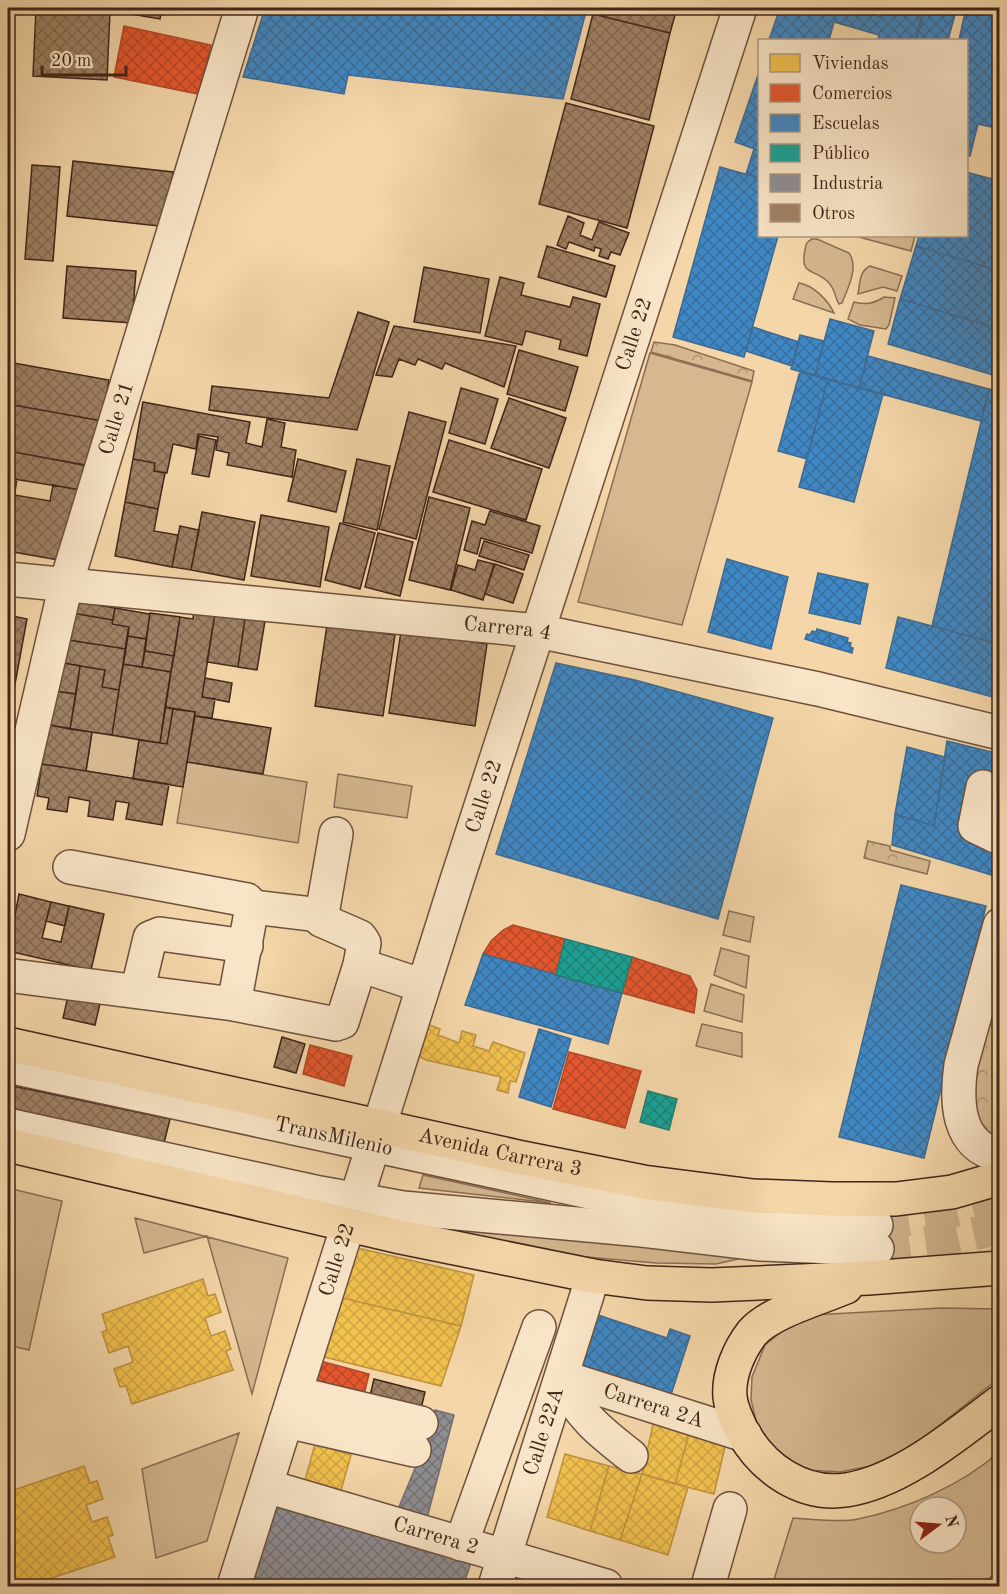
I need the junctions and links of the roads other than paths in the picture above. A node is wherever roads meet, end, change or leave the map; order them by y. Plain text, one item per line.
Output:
1 (242, 8) edge
2 (740, 8) edge
3 (8, 579) edge
4 (66, 584) junction
5 (538, 631) junction
6 (999, 733) edge
7 (984, 787) dead end
8 (8, 834) edge
9 (336, 834) dead end
10 (999, 838) edge
11 (70, 867) dead end
12 (252, 907) junction
13 (320, 915) junction
14 (999, 925) edge
15 (246, 946) junction
16 (360, 965) junction
17 (14, 976) dead end
18 (992, 977) edge
19 (423, 986) junction
20 (142, 992) junction
21 (234, 1004) junction
22 (8, 1044) edge
23 (8, 1066) edge
24 (8, 1125) edge
25 (376, 1136) junction
26 (8, 1144) edge
27 (999, 1155) edge
28 (999, 1178) edge
29 (352, 1212) junction
30 (873, 1251) junction
31 (999, 1268) edge
32 (593, 1276) junction
33 (539, 1327) dead end
34 (562, 1377) junction
35 (999, 1402) edge
36 (291, 1407) junction
37 (745, 1435) junction
38 (417, 1437) dead end
39 (631, 1456) dead end
40 (266, 1486) junction
41 (730, 1509) dead end
42 (461, 1544) junction
43 (500, 1571) edge
44 (234, 1587) edge
45 (606, 1587) edge
46 (708, 1587) edge

1 - 4 street, Calle 21
2 - 5 street, Calle 22
3 - 4 street, Carrera 4
4 - 5 street, Carrera 4
4 - 8 street, Calle 21
5 - 6 street, Carrera 4
5 - 19 street, Calle 22
7 - 10 street
9 - 13 street
11 - 12 street
12 - 13 street
12 - 15 street
13 - 16 street
14 - 18 street
15 - 20 street
15 - 21 street
16 - 19 street
16 - 21 street
17 - 20 street
18 - 27 street
19 - 25 street, Calle 22
20 - 21 street
22 - 25 main road, Avenida Carrera 3
23 - 25 street, TransMilenio
24 - 29 street
25 - 28 main road, Avenida Carrera 3
25 - 29 street, Calle 22
25 - 30 street, TransMilenio
26 - 29 main road
29 - 30 street
29 - 32 main road
29 - 36 street, Calle 22
30 - 31 main road
30 - 32 main road
30 - 37 main road
32 - 34 street, Calle 22A
33 - 42 street
34 - 37 street, Carrera 2A
34 - 39 street
34 - 43 street, Calle 22A
35 - 37 main road
36 - 38 street
36 - 40 street, Calle 22
40 - 42 street, Carrera 2
40 - 44 street, Calle 22
41 - 46 street
42 - 43 street, Carrera 2
43 - 45 street, Carrera 2

